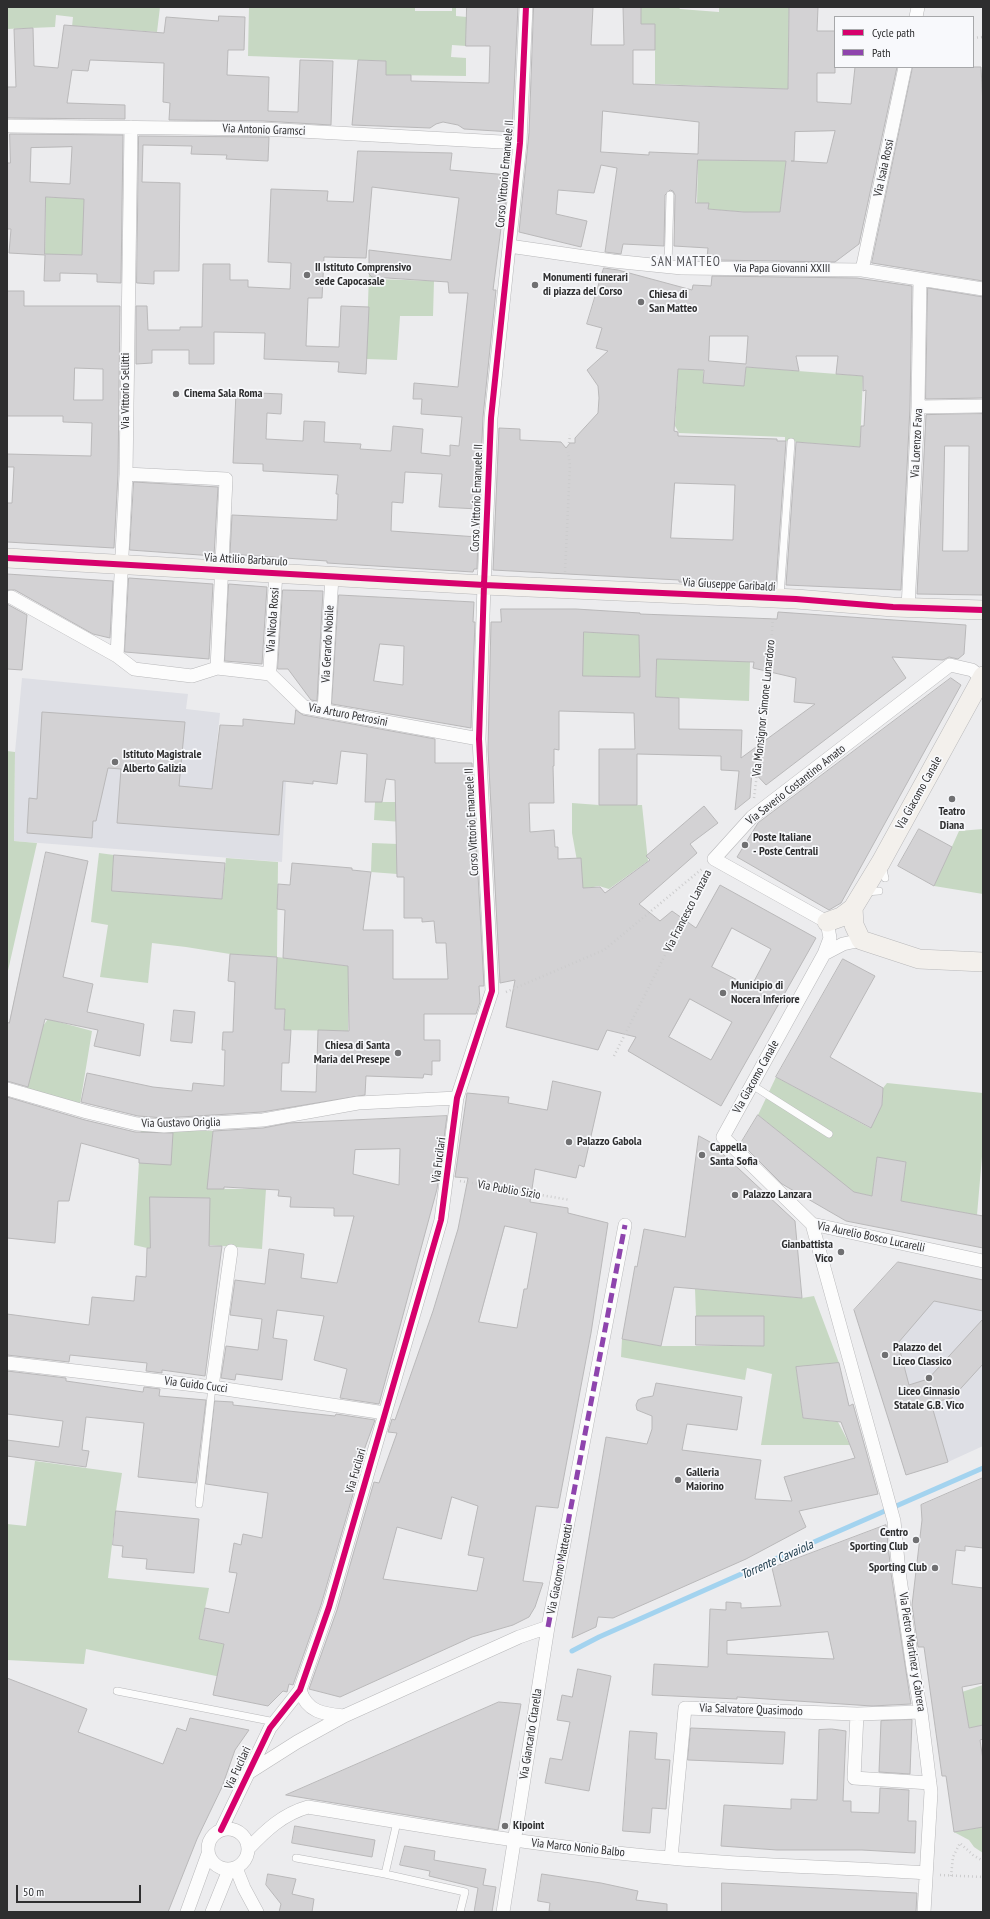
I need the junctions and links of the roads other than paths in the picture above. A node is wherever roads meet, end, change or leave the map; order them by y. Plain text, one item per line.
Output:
1 (526, 7) edge
2 (905, 68) edge
3 (7, 126) edge
4 (131, 127) junction
5 (520, 143) junction
6 (670, 195) dead end
7 (509, 246) junction
8 (668, 267) junction
9 (862, 270) junction
10 (920, 279) junction
11 (983, 289) edge
12 (983, 406) edge
13 (918, 407) junction
14 (791, 442) dead end
15 (126, 474) junction
16 (7, 558) edge
17 (122, 563) junction
18 (222, 570) junction
19 (276, 572) junction
20 (332, 576) junction
21 (484, 586) junction
22 (10, 597) dead end
23 (777, 599) junction
24 (908, 608) junction
25 (979, 613) edge
26 (116, 656) junction
27 (217, 668) junction
28 (270, 668) dead end
29 (982, 677) edge
30 (324, 711) junction
31 (479, 739) junction
32 (714, 859) joint
33 (865, 897) junction
34 (826, 922) junction
35 (861, 940) junction
36 (824, 954) junction
37 (983, 962) edge
38 (492, 991) joint
39 (752, 1085) junction
40 (7, 1089) edge
41 (457, 1098) junction
42 (829, 1134) dead end
43 (723, 1137) joint
44 (812, 1224) junction
45 (625, 1225) dead end
46 (231, 1251) dead end
47 (983, 1261) edge
48 (7, 1363) edge
49 (212, 1387) junction
50 (385, 1413) junction
51 (199, 1504) dead end
52 (548, 1627) junction
53 (300, 1690) junction
54 (117, 1691) dead end
55 (921, 1712) junction
56 (857, 1714) junction
57 (344, 1716) junction
58 (274, 1722) junction
59 (245, 1775) junction
60 (930, 1783) junction
61 (233, 1806) junction
62 (397, 1822) junction
63 (220, 1830) junction
64 (237, 1831) junction
65 (514, 1841) junction
66 (248, 1849) junction
67 (208, 1854) junction
68 (296, 1858) dead end
69 (671, 1858) junction
70 (232, 1869) junction
71 (926, 1873) junction
72 (386, 1874) junction
73 (187, 1912) edge
74 (212, 1912) edge
75 (257, 1912) edge
76 (460, 1912) edge
77 (503, 1912) edge
78 (924, 1912) edge

1 - 5 street, Corso Vittorio Emanuele II
2 - 9 street, Via Isaia Rossi
3 - 4 street, Via Antonio Gramsci
4 - 5 street, Via Antonio Gramsci
4 - 15 street, Via Vittorio Sellitti
5 - 7 street, Corso Vittorio Emanuele II
6 - 8 lane
7 - 8 street, Via Papa Giovanni XXIII
7 - 21 street, Corso Vittorio Emanuele II
8 - 9 street, Via Papa Giovanni XXIII
9 - 10 street, Via Papa Giovanni XXIII
10 - 11 street, Via Papa Giovanni XXIII
10 - 13 street, Via Lorenzo Fava
12 - 13 street
13 - 24 street, Via Lorenzo Fava
14 - 23 lane
15 - 17 street, Via Vittorio Sellitti
15 - 18 street
16 - 17 street, Via Attilio Barbarulo
17 - 18 street, Via Attilio Barbarulo
17 - 26 street, Via Vittorio Sellitti
18 - 19 street, Via Attilio Barbarulo
18 - 27 street
19 - 20 street, Via Attilio Barbarulo
19 - 28 street, Via Nicola Rossi
20 - 21 street, Via Attilio Barbarulo
20 - 30 street, Via Gerardo Nobile
21 - 23 street, Via Giuseppe Garibaldi
21 - 31 street, Corso Vittorio Emanuele II
22 - 26 street, Via Arturo Petrosini
23 - 24 street, Via Giuseppe Garibaldi
24 - 25 street, Via Giuseppe Garibaldi
26 - 27 street, Via Arturo Petrosini
27 - 30 street, Via Arturo Petrosini
29 - 32 street, Via Saverio Costantino Amato
29 - 33 street, Via Giacomo Canale
30 - 31 street, Via Arturo Petrosini
31 - 38 street, Corso Vittorio Emanuele II
32 - 34 street, Via Francesco Lanzara
33 - 34 street, Via Giacomo Canale
33 - 35 street
34 - 36 street, Via Giacomo Canale
35 - 36 street
35 - 37 street
36 - 39 street, Via Giacomo Canale
38 - 41 street, Via Fucilari
39 - 42 lane
39 - 43 street, Via Giacomo Canale
40 - 41 street, Via Gustavo Origlia
41 - 50 street, Via Fucilari
43 - 44 street, Via Aurelio Bosco Lucarelli
44 - 47 street, Via Aurelio Bosco Lucarelli
44 - 55 street, Via Pietro Martinez y Cabrera
45 - 52 street, Via Giacomo Matteotti
46 - 49 street
48 - 49 street, Via Guido Cucci
49 - 50 street, Via Guido Cucci
49 - 51 lane
50 - 53 street, Via Fucilari
52 - 57 street, Via Giacomo Matteotti
52 - 65 street, Via Giancarlo Citarella
53 - 57 street
53 - 58 street, Via Fucilari
54 - 58 lane
55 - 56 street, Via Salvatore Quasimodo
55 - 60 street, Via Pietro Martinez y Cabrera
56 - 60 street
56 - 69 street, Via Salvatore Quasimodo
57 - 59 street, Via Giacomo Matteotti
58 - 59 street, Via Fucilari
59 - 61 street, Via Fucilari
60 - 71 street, Via Pietro Martinez y Cabrera
61 - 63 street, Via Fucilari
61 - 64 street, Via Fucilari
62 - 65 street, Via Marco Nonio Balbo
62 - 66 street, Via Marco Nonio Balbo
62 - 72 lane
63 - 64 street
63 - 67 street, Via Fucilari
64 - 66 street, Via Fucilari
65 - 69 street, Via Marco Nonio Balbo
65 - 77 street, Via Giancarlo Citarella
66 - 70 street
67 - 70 street
67 - 73 street, Via Fucilari
68 - 72 lane
69 - 71 street, Via Marco Nonio Balbo
70 - 74 street
70 - 75 street
71 - 78 street, Via Pietro Martinez y Cabrera
72 - 76 lane

